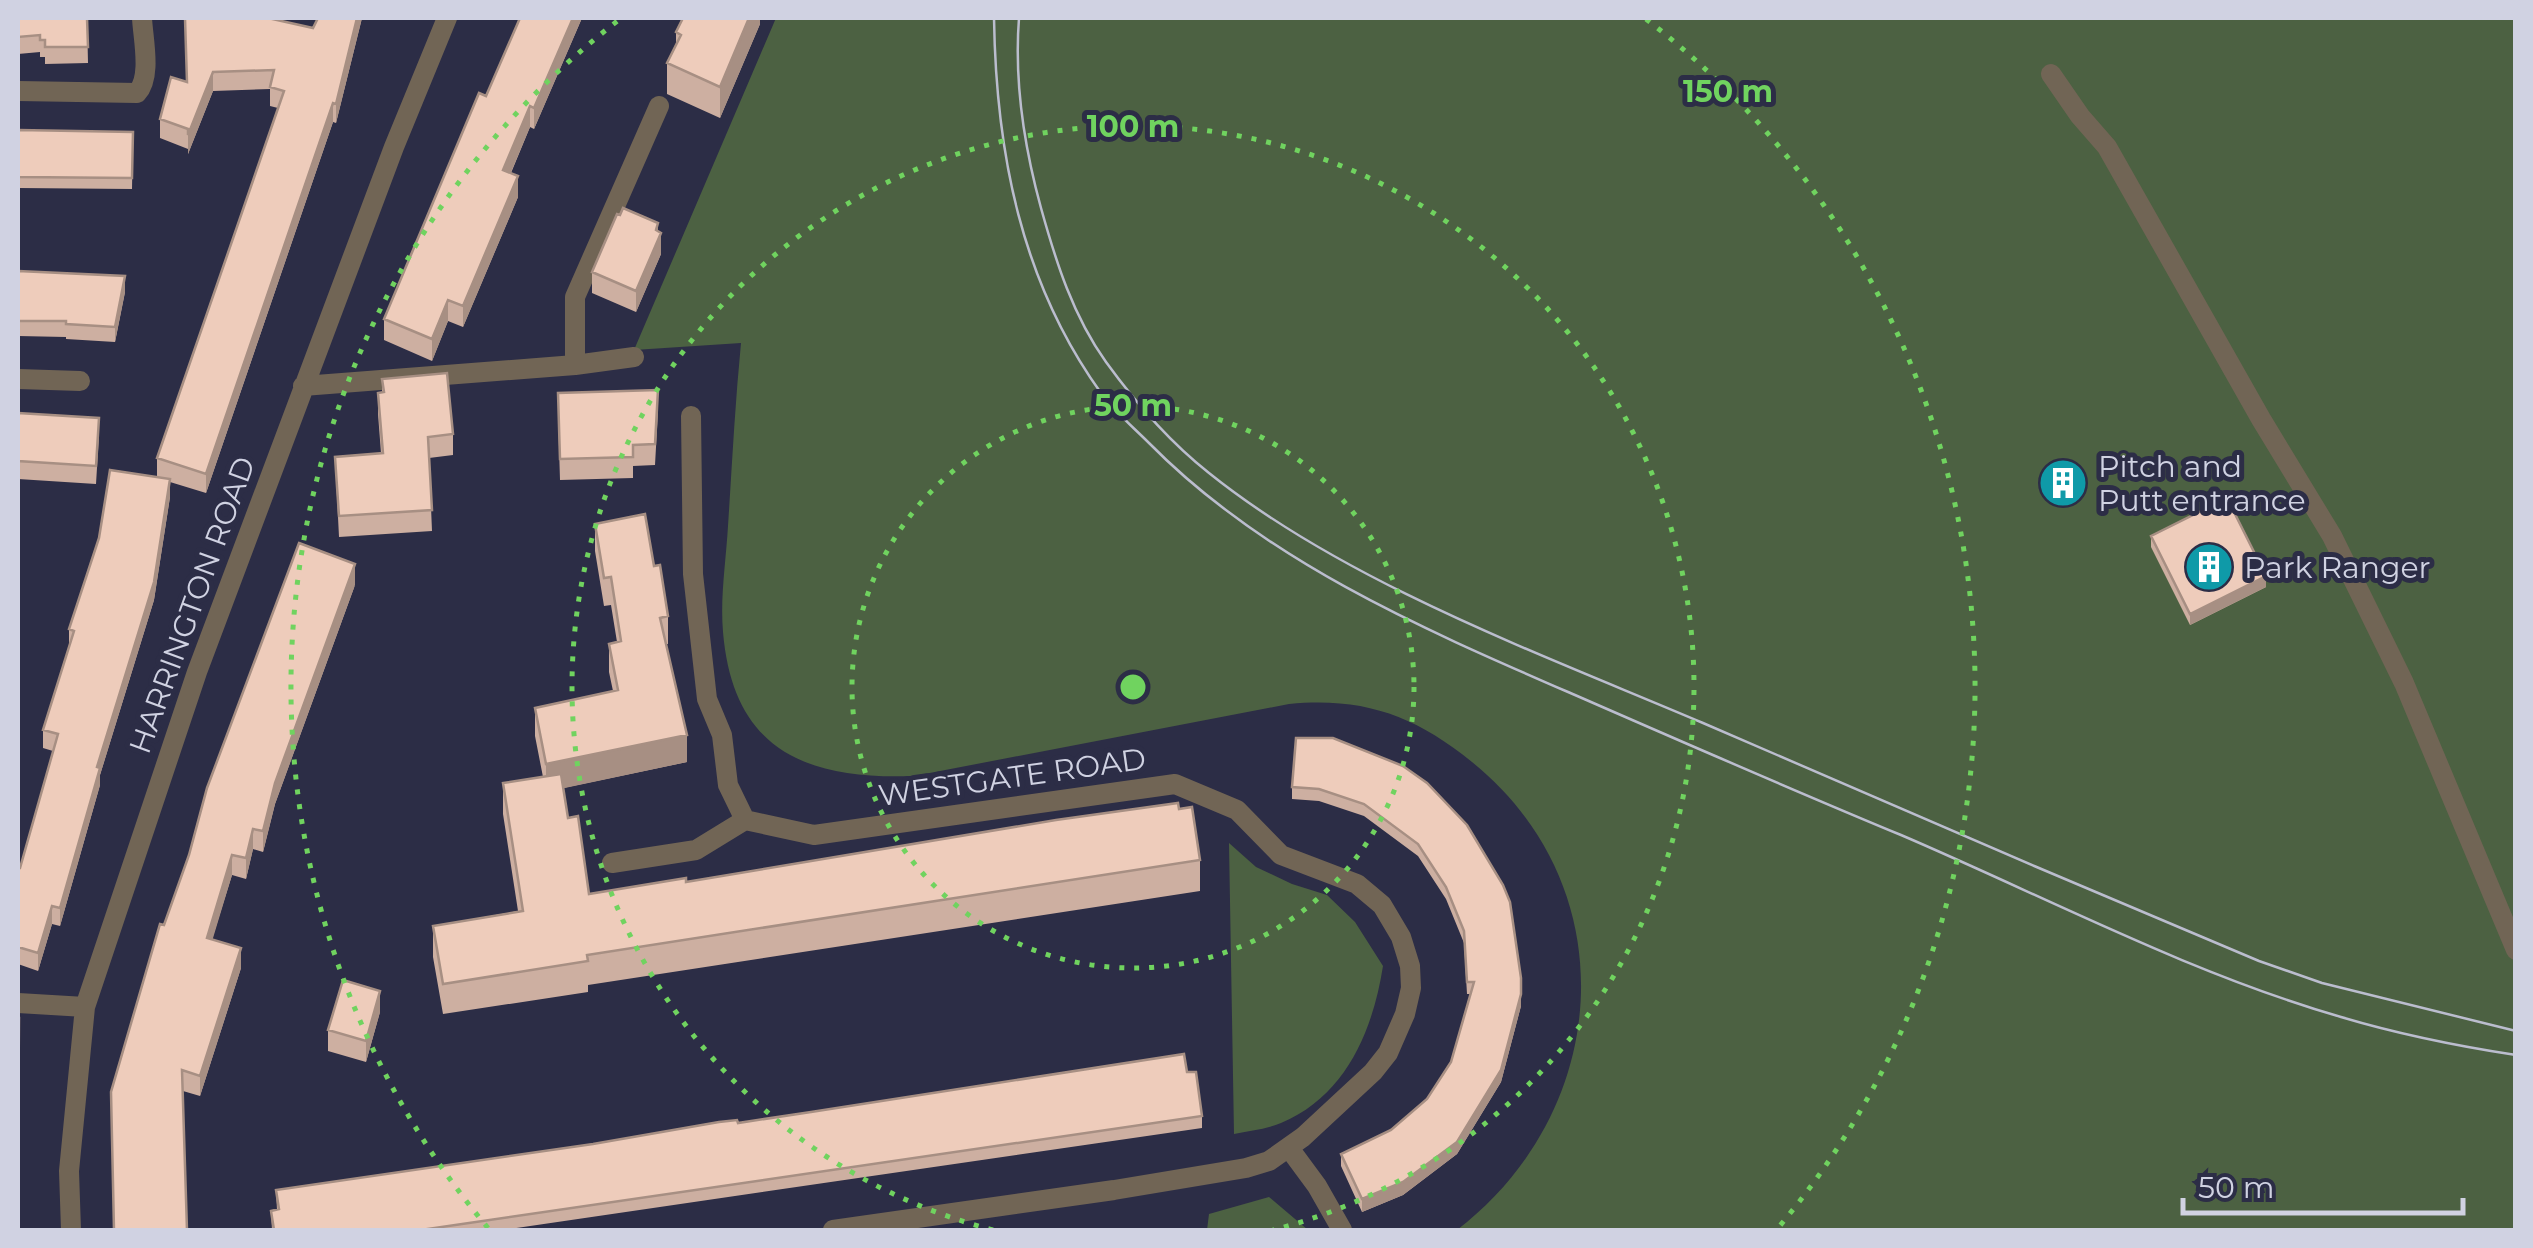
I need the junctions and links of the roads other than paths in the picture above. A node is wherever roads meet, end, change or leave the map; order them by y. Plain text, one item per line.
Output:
1 (142, 18) edge
2 (447, 18) edge
3 (2052, 74) dead end
4 (18, 91) edge
5 (659, 106) dead end
6 (634, 357) dead end
7 (575, 365) junction
8 (18, 378) edge
9 (80, 381) dead end
10 (303, 386) junction
11 (691, 416) dead end
12 (745, 820) junction
13 (612, 862) dead end
14 (2516, 950) edge
15 (18, 1003) edge
16 (84, 1007) junction
17 (1289, 1148) junction
18 (71, 1230) edge
19 (834, 1230) edge
20 (1342, 1230) edge

1 - 4 street
2 - 10 street, HARRINGTON ROAD
3 - 14 street
5 - 7 street
6 - 7 street
7 - 10 street
8 - 9 street
10 - 16 street, HARRINGTON ROAD
11 - 12 street
12 - 13 street
12 - 17 street, WESTGATE ROAD
15 - 16 street
16 - 18 street, HARRINGTON ROAD
17 - 19 street, WESTGATE ROAD
17 - 20 street

